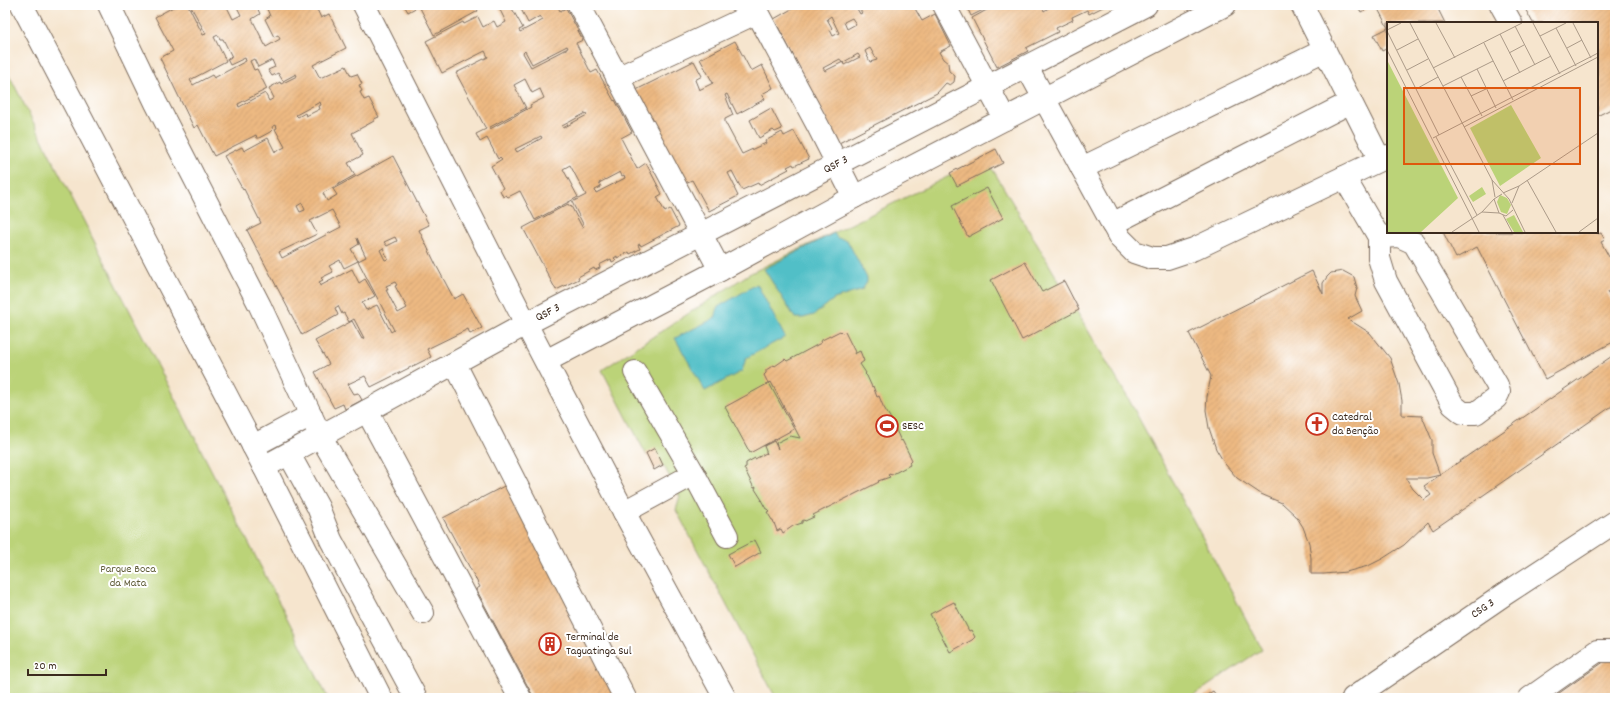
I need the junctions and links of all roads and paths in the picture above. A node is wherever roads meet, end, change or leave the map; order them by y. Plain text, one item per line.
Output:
1 (22, 5) edge
2 (364, 5) edge
3 (579, 5) edge
4 (944, 5) edge
5 (1146, 5) edge
6 (1225, 5) edge
7 (1302, 5) edge
8 (1501, 5) edge
9 (114, 7) edge
10 (754, 9) edge
11 (1510, 22) edge
12 (1325, 50) junction
13 (1027, 66) junction
14 (618, 78) junction
15 (989, 86) junction
16 (1044, 98) junction
17 (1351, 102) junction
18 (1005, 119) junction
19 (1384, 158) edge
20 (838, 164) junction
21 (1082, 168) junction
22 (1344, 177) junction
23 (854, 197) junction
24 (1112, 224) junction
25 (701, 235) junction
26 (1379, 237) junction
27 (720, 270) junction
28 (526, 324) junction
29 (546, 361) junction
30 (455, 364) junction
31 (635, 372) dead end
32 (367, 411) junction
33 (311, 415) junction
34 (321, 437) junction
35 (253, 446) junction
36 (289, 454) junction
37 (264, 467) junction
38 (694, 474) junction
39 (624, 512) junction
40 (1615, 522) edge
41 (728, 536) dead end
42 (423, 613) dead end
43 (1615, 651) edge
44 (381, 698) edge
45 (416, 698) edge
46 (520, 698) edge
47 (625, 698) edge
48 (725, 698) edge
49 (1353, 698) edge
50 (1530, 698) edge

1 - 35 street
2 - 28 street
3 - 14 street
4 - 15 street
5 - 13 street, QSF 3
6 - 16 street
7 - 12 street
8 - 11 street
9 - 33 street
10 - 14 street
10 - 20 street
12 - 17 street
12 - 21 street
13 - 15 street, QSF 3
13 - 16 street
14 - 25 street
15 - 18 street
15 - 20 street, QSF 3
16 - 18 street
16 - 21 street
17 - 19 street
17 - 24 street
18 - 23 street
19 - 22 street
20 - 23 street
20 - 25 street, QSF 3
21 - 24 street
22 - 24 street
22 - 26 street
23 - 27 street
25 - 27 street
25 - 28 street, QSF 3
26 - 26 street
27 - 29 street
28 - 29 street
28 - 30 street, QSF 3
29 - 39 street
30 - 32 street, QSF 3
30 - 47 street
31 - 38 street
32 - 34 street, QSF 3
32 - 46 street
33 - 34 street
33 - 35 street
34 - 36 street, QSF 3
34 - 42 street
35 - 37 street
36 - 37 street, QSF 3
36 - 45 street
37 - 44 street
38 - 39 street
38 - 41 street
39 - 48 street
40 - 49 street, CSG 3
43 - 50 street

